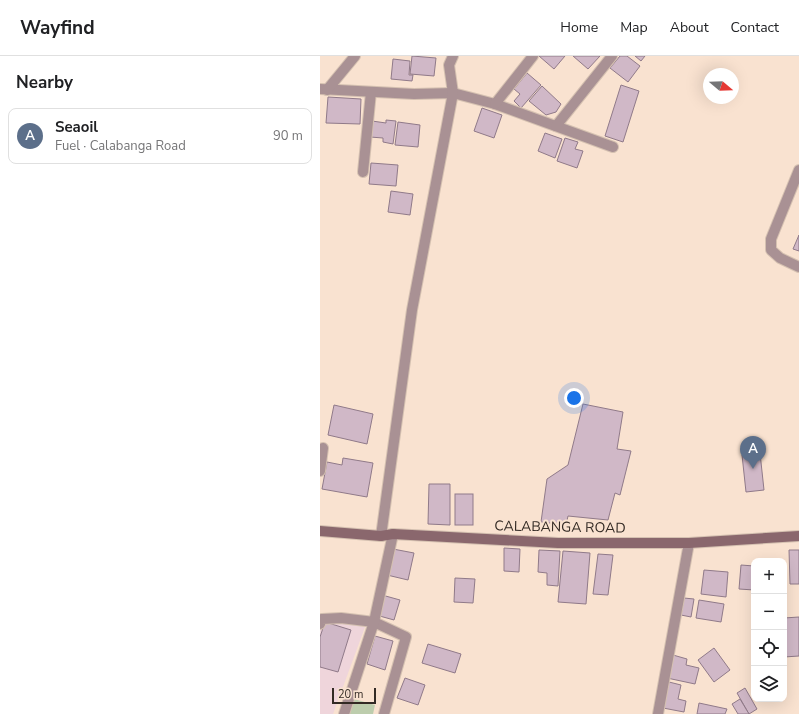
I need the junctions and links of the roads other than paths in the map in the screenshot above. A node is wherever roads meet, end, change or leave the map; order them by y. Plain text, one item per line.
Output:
1 (355, 56) edge
2 (454, 56) edge
3 (534, 56) edge
4 (612, 56) edge
5 (323, 89) edge
6 (371, 92) junction
7 (453, 92) junction
8 (495, 104) junction
9 (556, 126) junction
10 (613, 146) dead end
11 (799, 170) edge
12 (363, 172) dead end
13 (799, 266) edge
14 (323, 448) dead end
15 (320, 471) edge
16 (320, 531) edge
17 (393, 534) junction
18 (381, 536) junction
19 (799, 536) edge
20 (689, 543) junction
21 (374, 622) junction
22 (320, 624) edge
23 (344, 714) edge
24 (384, 714) edge
25 (658, 714) edge

1 - 5 street
2 - 7 street
3 - 8 street
4 - 9 street
5 - 6 street
6 - 7 street
6 - 12 street
7 - 8 street
7 - 18 street
8 - 9 street
9 - 10 street
11 - 13 street
14 - 15 street
16 - 18 main road, CALABANGA ROAD
17 - 18 main road, CALABANGA ROAD
17 - 20 main road, CALABANGA ROAD
17 - 21 street
19 - 20 main road, CALABANGA ROAD
20 - 25 street
21 - 22 street
21 - 23 street
21 - 24 street

